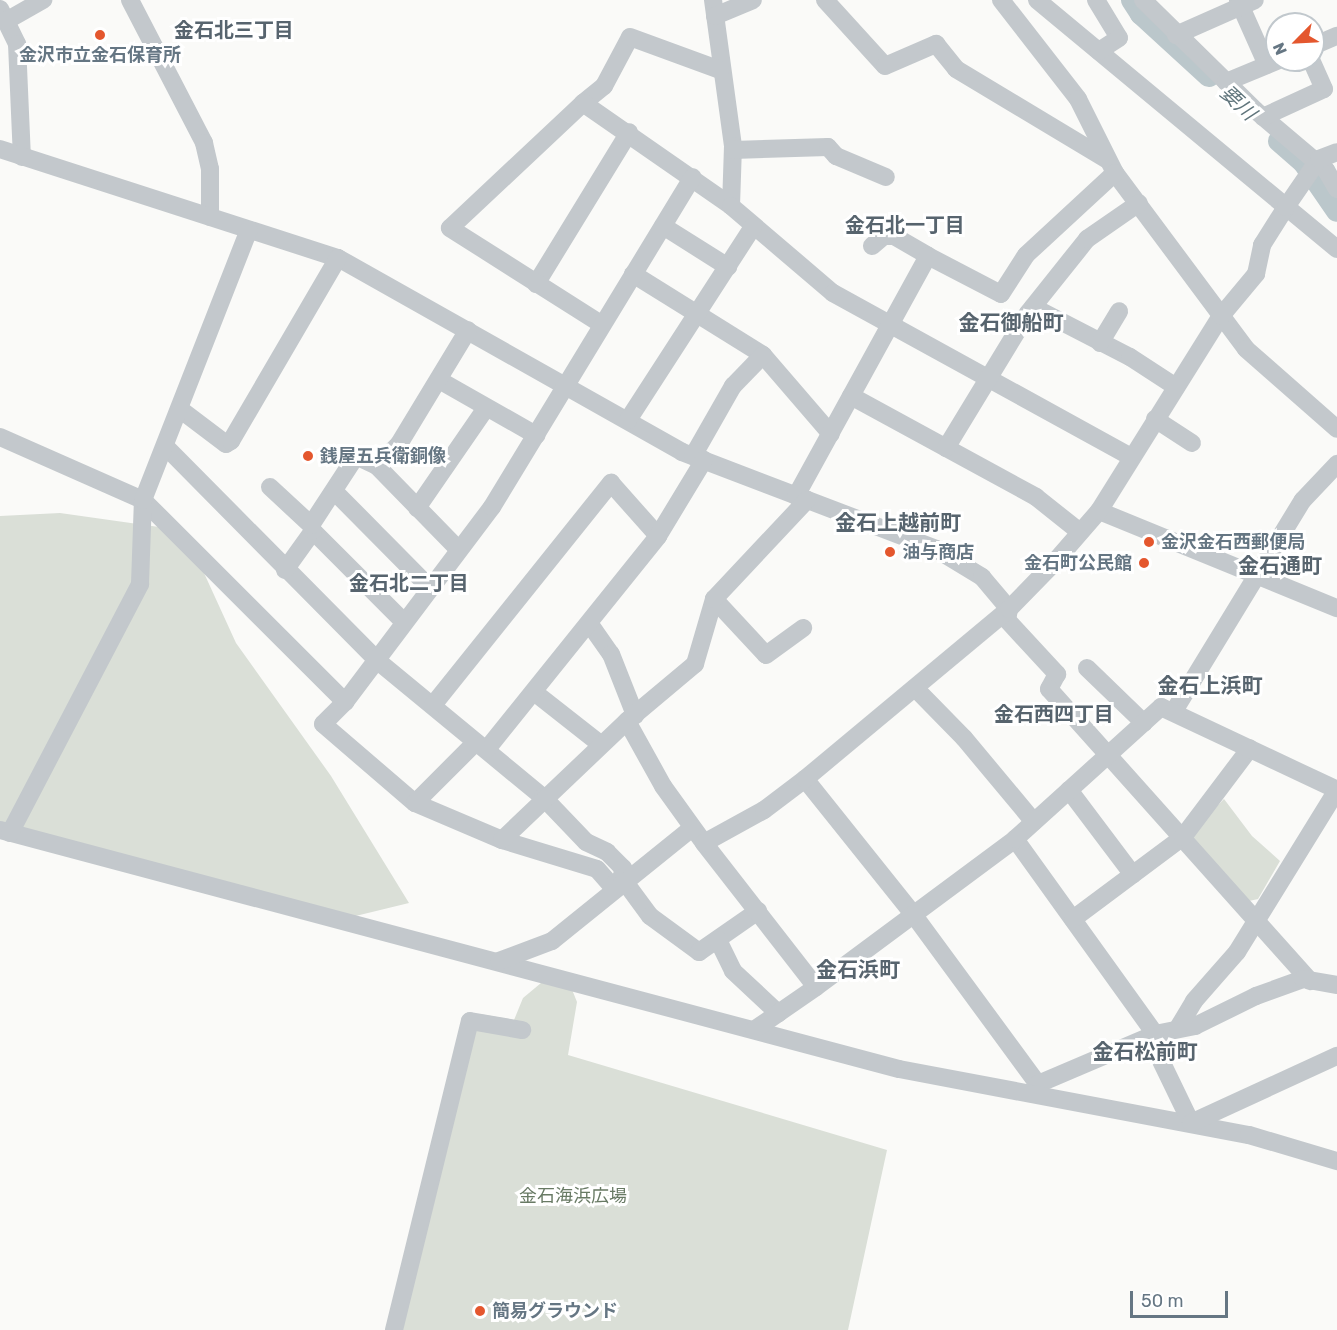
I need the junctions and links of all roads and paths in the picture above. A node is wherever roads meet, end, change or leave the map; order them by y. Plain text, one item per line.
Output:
1 (43, 0) edge
2 (130, 0) edge
3 (753, 0) edge
4 (825, 0) edge
5 (1001, 0) edge
6 (1037, 0) edge
7 (1096, 0) edge
8 (1143, 0) edge
9 (1244, 2) edge
10 (714, 8) edge
11 (3, 15) edge
12 (1176, 34) junction
13 (1265, 45) edge
14 (1099, 51) junction
15 (1265, 65) edge
16 (720, 70) junction
17 (1316, 72) edge
18 (1226, 82) junction
19 (583, 102) junction
20 (1263, 117) junction
21 (629, 132) junction
22 (0, 149) edge
23 (733, 150) junction
24 (1337, 152) edge
25 (22, 157) junction
26 (1111, 167) junction
27 (1312, 169) junction
28 (693, 177) junction
29 (886, 177) dead end
30 (1337, 189) edge
31 (1139, 203) junction
32 (731, 206) junction
33 (1286, 207) junction
34 (210, 217) junction
35 (663, 226) junction
36 (753, 227) junction
37 (249, 230) junction
38 (872, 246) dead end
39 (1337, 249) edge
40 (928, 256) junction
41 (338, 258) junction
42 (728, 267) junction
43 (633, 274) junction
44 (536, 284) junction
45 (1001, 294) junction
46 (1030, 310) junction
47 (1119, 311) dead end
48 (698, 315) junction
49 (1221, 316) junction
50 (601, 324) junction
51 (891, 327) junction
52 (468, 330) junction
53 (1100, 343) junction
54 (763, 355) junction
55 (988, 376) junction
56 (438, 380) junction
57 (566, 384) junction
58 (1176, 387) junction
59 (851, 396) junction
60 (486, 408) junction
61 (181, 410) junction
62 (1155, 419) junction
63 (628, 420) junction
64 (1337, 429) edge
65 (831, 434) junction
66 (536, 435) junction
67 (0, 437) edge
68 (1192, 443) dead end
69 (167, 448) junction
70 (946, 448) junction
71 (1131, 457) junction
72 (699, 458) junction
73 (1337, 464) edge
74 (377, 466) junction
75 (270, 487) dead end
76 (335, 492) junction
77 (801, 498) junction
78 (143, 500) junction
79 (417, 508) junction
80 (1099, 511) junction
81 (312, 528) junction
82 (1080, 532) junction
83 (658, 536) junction
84 (457, 548) junction
85 (285, 570) junction
86 (1259, 576) junction
87 (429, 587) junction
88 (714, 599) junction
89 (1337, 608) edge
90 (1009, 609) junction
91 (403, 621) junction
92 (589, 623) junction
93 (803, 628) dead end
94 (378, 662) junction
95 (1087, 668) dead end
96 (915, 688) junction
97 (534, 692) junction
98 (345, 702) junction
99 (433, 705) junction
100 (1174, 711) junction
101 (631, 718) junction
102 (1144, 723) junction
103 (600, 744) junction
104 (482, 746) junction
105 (1250, 748) junction
106 (1109, 755) junction
107 (805, 779) junction
108 (1069, 790) junction
109 (1337, 790) edge
110 (543, 796) junction
111 (415, 804) junction
112 (1034, 822) junction
113 (692, 828) junction
114 (5, 831) edge
115 (1183, 837) junction
116 (1015, 839) junction
117 (502, 840) junction
118 (704, 843) junction
119 (1133, 875) junction
120 (625, 881) junction
121 (758, 911) junction
122 (914, 914) junction
123 (1256, 917) junction
124 (1073, 919) junction
125 (718, 940) junction
126 (499, 961) junction
127 (1310, 981) junction
128 (1337, 985) edge
129 (816, 987) junction
130 (778, 1013) junction
131 (1178, 1029) junction
132 (522, 1030) dead end
133 (754, 1030) junction
134 (1152, 1035) junction
135 (1337, 1056) edge
136 (1191, 1123) junction
137 (1337, 1161) edge
138 (394, 1330) edge

1 - 11 street
2 - 34 street
3 - 10 street
4 - 26 street
5 - 26 street
6 - 14 street
7 - 14 street
8 - 12 street
9 - 12 street
9 - 13 street
10 - 16 street
11 - 25 street
12 - 18 street
14 - 33 street
15 - 18 street
16 - 19 street
16 - 23 street
17 - 20 street
18 - 20 street
19 - 21 street
19 - 44 street
20 - 27 street
21 - 28 street
21 - 44 street
22 - 25 street
23 - 29 street
23 - 32 street
24 - 27 street
25 - 34 street
26 - 31 street
26 - 45 street
27 - 30 street
27 - 33 street
28 - 32 street
28 - 35 street
31 - 46 street
31 - 49 street
32 - 36 street
33 - 39 street
33 - 49 street
34 - 37 street
35 - 42 street
35 - 43 street
36 - 42 street
36 - 51 street
37 - 41 street
37 - 61 street
38 - 40 street
40 - 45 street
40 - 51 street
41 - 52 street
41 - 61 street
42 - 48 street
43 - 48 street
43 - 50 street
44 - 50 street
45 - 46 street
46 - 53 street
46 - 55 street
47 - 53 street
48 - 54 street
48 - 63 street
49 - 58 street
49 - 64 street
50 - 57 street
51 - 55 street
51 - 59 street
52 - 56 street
52 - 57 street
53 - 58 street
54 - 65 street
54 - 72 street
55 - 70 street
55 - 71 street
56 - 60 street
56 - 74 street
57 - 63 street
57 - 66 street
58 - 62 street
59 - 65 street
59 - 70 street
60 - 66 street
60 - 79 street
61 - 69 street
62 - 68 street
62 - 71 street
63 - 72 street
65 - 77 street
66 - 84 street
67 - 78 street
69 - 78 street
69 - 85 street
70 - 82 street
71 - 80 street
72 - 77 street
72 - 83 street
73 - 86 street
74 - 76 street
74 - 79 street
75 - 81 street
76 - 81 street
76 - 87 street
77 - 88 street
77 - 90 street
78 - 98 street
78 - 114 street
79 - 84 street
80 - 82 street
80 - 86 street
81 - 85 street
81 - 91 street
82 - 90 street
83 - 92 street
83 - 99 street
84 - 87 street
85 - 94 street
86 - 89 street
86 - 100 street
87 - 91 street
88 - 93 street
88 - 101 street
90 - 96 street
90 - 106 street
91 - 94 street
92 - 97 street
92 - 101 street
94 - 98 street
94 - 99 street
95 - 102 street
96 - 107 street
96 - 112 street
97 - 103 street
97 - 104 street
98 - 111 street
99 - 104 street
100 - 102 street
100 - 105 street
101 - 103 street
101 - 113 street
102 - 106 street
103 - 110 street
104 - 110 street
104 - 111 street
105 - 109 street
105 - 115 street
106 - 108 street
106 - 115 street
107 - 118 street
107 - 122 street
108 - 112 street
108 - 119 street
109 - 123 street
110 - 117 street
110 - 120 street
111 - 117 street
112 - 116 street
113 - 118 street
113 - 120 street
114 - 126 street
115 - 119 street
115 - 123 street
116 - 122 street
116 - 124 street
117 - 120 street
118 - 121 street
119 - 124 street
120 - 125 street
120 - 126 street
121 - 125 street
121 - 129 street
122 - 129 street
122 - 134 street
123 - 127 street
123 - 131 street
124 - 134 street
125 - 130 street
126 - 133 street
127 - 128 street
127 - 131 street
129 - 130 street
130 - 133 street
131 - 134 street
132 - 138 street
133 - 136 street
134 - 136 street
135 - 136 street
136 - 137 street

